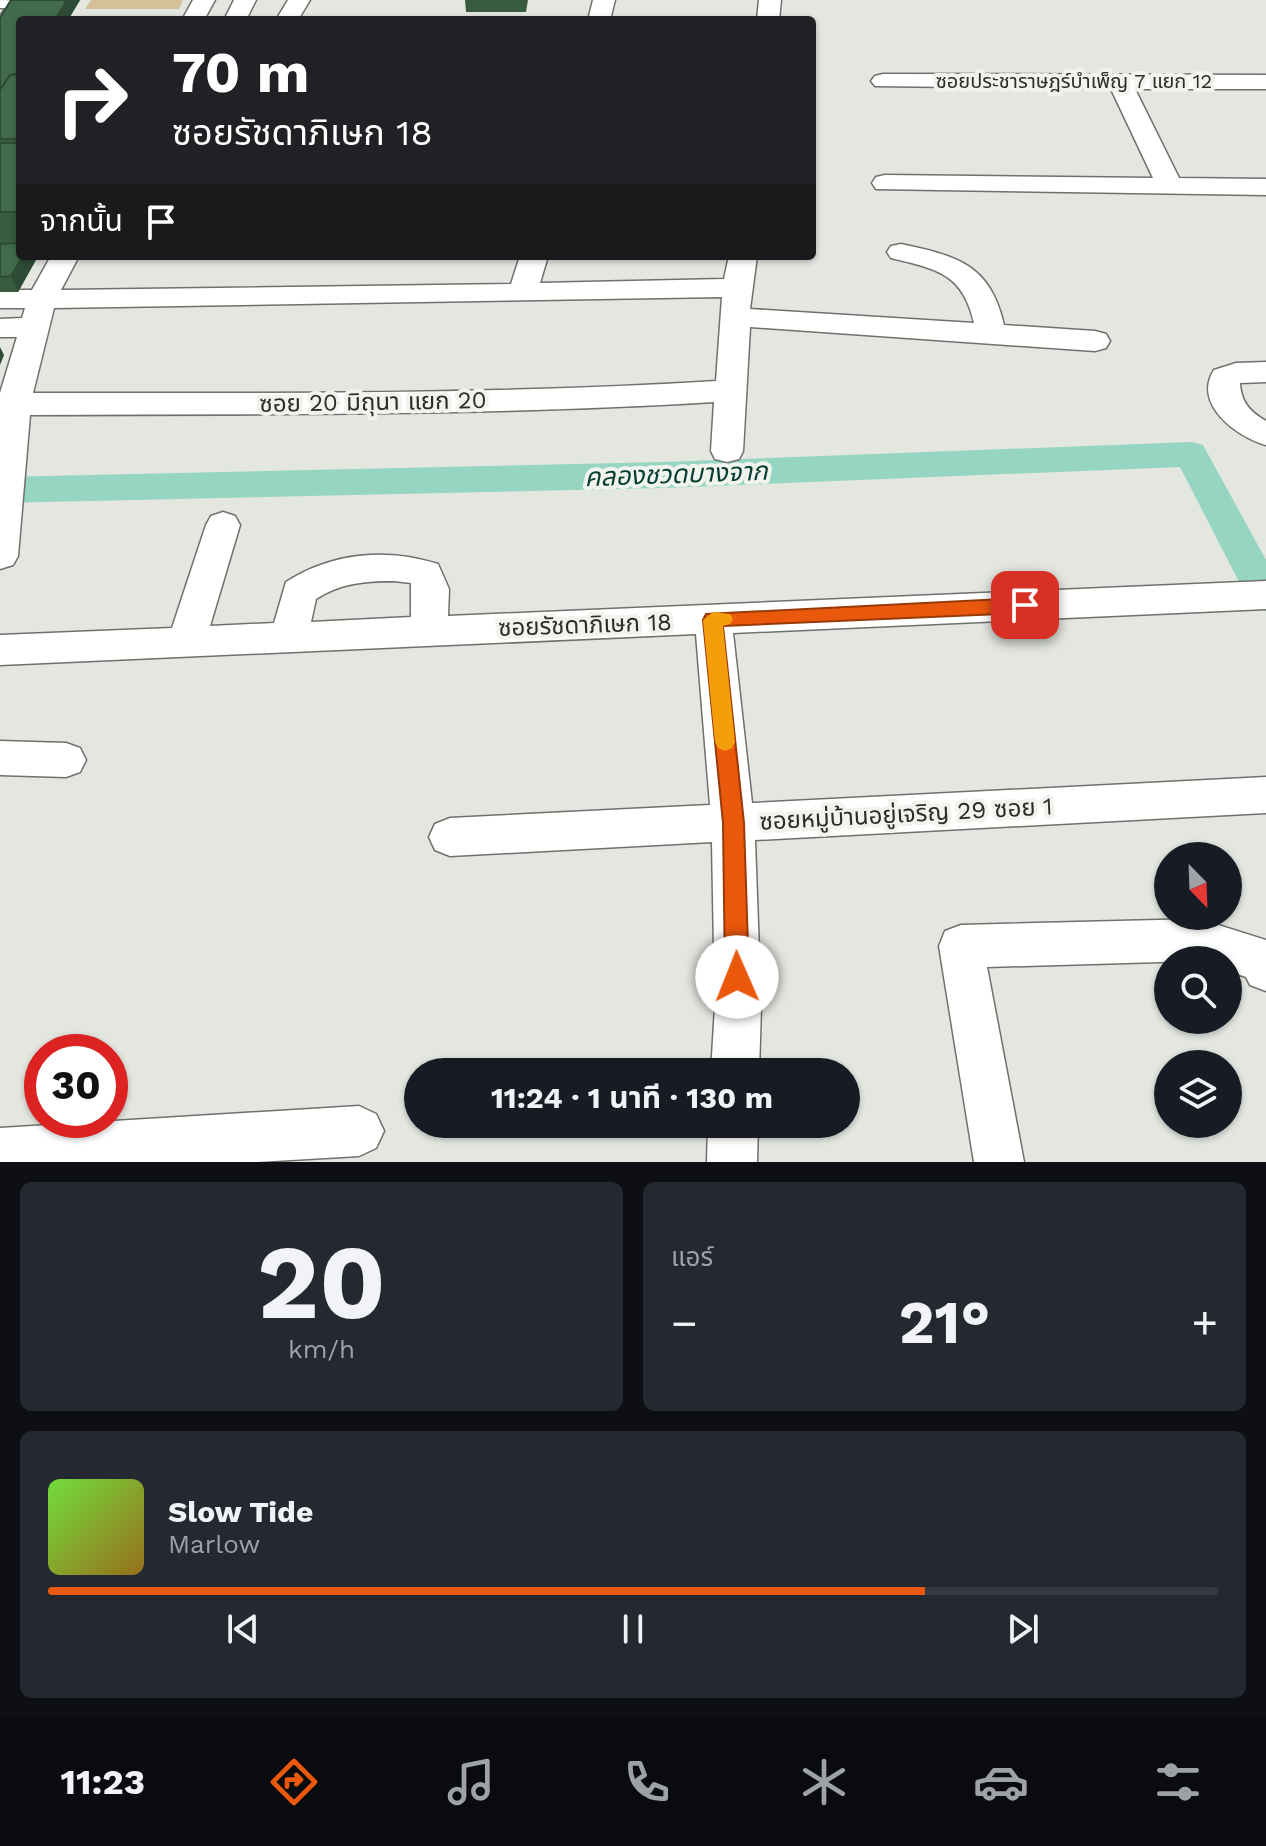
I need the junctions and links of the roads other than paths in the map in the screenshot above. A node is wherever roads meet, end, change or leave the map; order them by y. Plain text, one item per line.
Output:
1 (14, 1) edge
2 (0, 34) edge
3 (883, 81) dead end
4 (1120, 82) junction
5 (1266, 82) edge
6 (885, 183) dead end
7 (1170, 186) junction
8 (1266, 187) edge
9 (901, 252) dead end
10 (63, 260) edge
11 (533, 260) edge
12 (742, 260) edge
13 (522, 293) junction
14 (0, 299) edge
15 (737, 302) junction
16 (39, 312) junction
17 (0, 328) edge
18 (991, 334) junction
19 (1095, 341) dead end
20 (1266, 372) edge
21 (730, 391) junction
22 (7, 404) edge
23 (1266, 434) edge
24 (727, 451) dead end
25 (223, 525) dead end
26 (2, 541) edge
27 (1266, 595) edge
28 (713, 620) junction
29 (428, 632) junction
30 (289, 638) junction
31 (186, 642) junction
32 (0, 650) edge
33 (0, 758) edge
34 (66, 760) dead end
35 (1266, 795) edge
36 (733, 823) junction
37 (450, 837) dead end
38 (1266, 969) edge
39 (736, 1058) edge
40 (359, 1131) dead end
41 (733, 1138) edge
42 (0, 1153) edge
43 (732, 1162) edge
44 (999, 1162) edge

1 - 2 street
3 - 4 street, ซอยประชาราษฎร์บำเพ็ญ 7 แยก 12
4 - 5 street, ซอยประชาราษฎร์บำเพ็ญ 7 แยก 12
4 - 7 street
6 - 7 street
7 - 8 street
9 - 18 street
10 - 16 street
11 - 13 street
12 - 15 street
13 - 15 street
13 - 16 street
14 - 16 street
15 - 18 street
15 - 21 street
16 - 17 street
16 - 22 street
18 - 19 street
20 - 23 street
21 - 22 street, ซอย 20 มิถุนา แยก 20
21 - 24 street
22 - 26 street
25 - 31 street
27 - 28 street, ซอยรัชดาภิเษก 18
28 - 29 street, ซอยรัชดาภิเษก 18
28 - 36 street
29 - 30 street, ซอยรัชดาภิเษก 18
29 - 30 street
30 - 31 street, ซอยรัชดาภิเษก 18
31 - 32 street, ซอยรัชดาภิเษก 18
33 - 34 street
35 - 36 street, ซอยหมู่บ้านอยู่เจริญ 29 ซอย 1
36 - 37 street, ซอยหมู่บ้านอยู่เจริญ 29 ซอย 1
36 - 39 street
38 - 44 street
40 - 42 street
41 - 43 street

